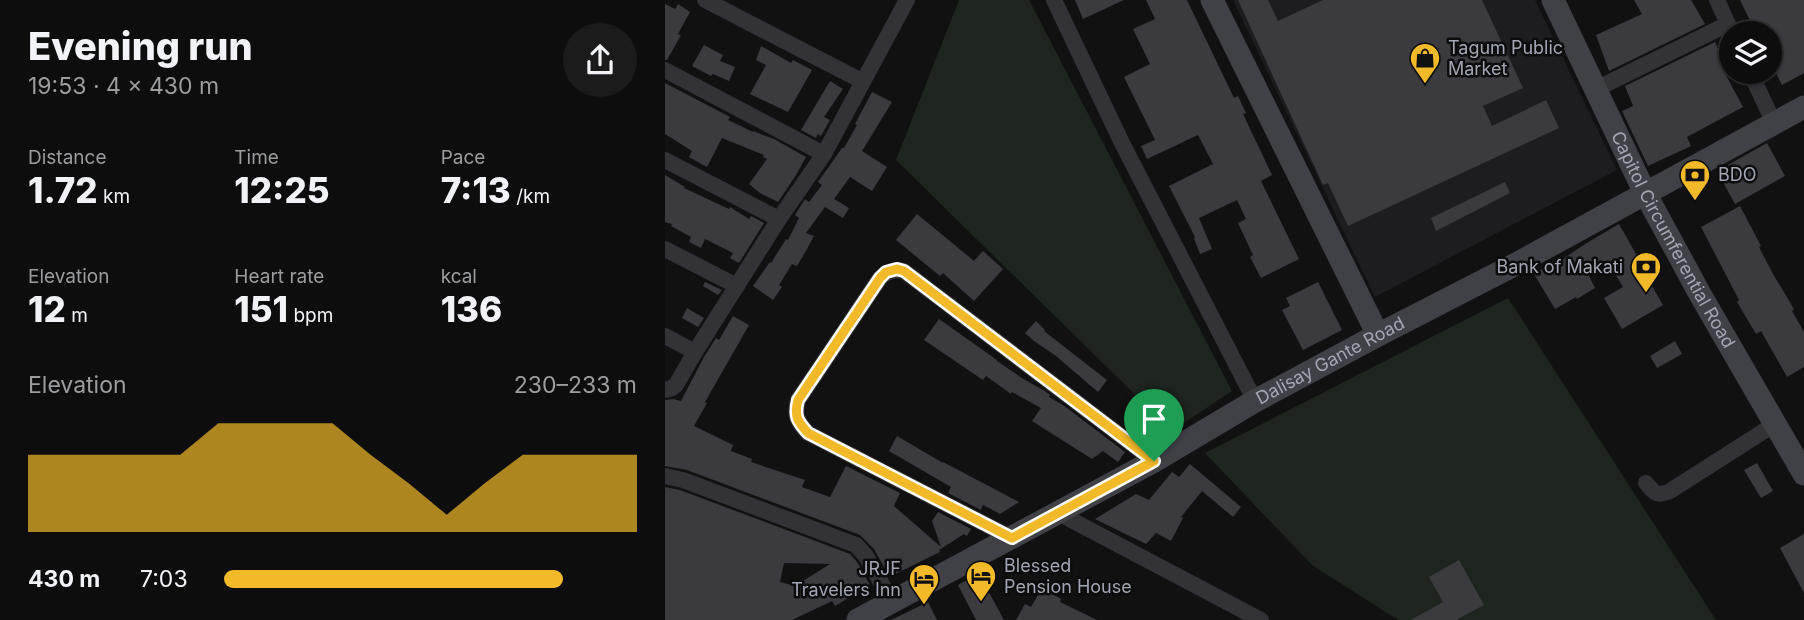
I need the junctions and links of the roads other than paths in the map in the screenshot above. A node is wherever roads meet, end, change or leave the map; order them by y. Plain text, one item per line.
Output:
1 (705, 0) edge
2 (907, 0) edge
3 (1054, 0) edge
4 (1212, 0) edge
5 (1553, 0) edge
6 (1717, 0) edge
7 (1727, 21) edge
8 (1719, 34) edge
9 (665, 70) edge
10 (862, 81) junction
11 (1756, 84) edge
12 (1595, 89) junction
13 (1804, 107) edge
14 (1774, 123) junction
15 (824, 154) junction
16 (665, 160) edge
17 (1645, 193) junction
18 (779, 219) junction
19 (665, 249) edge
20 (737, 286) junction
21 (1378, 335) junction
22 (665, 336) edge
23 (695, 352) junction
24 (665, 390) edge
25 (1255, 401) junction
26 (1775, 424) junction
27 (1154, 461) junction
28 (1804, 474) edge
29 (665, 476) edge
30 (1646, 483) dead end
31 (1058, 513) junction
32 (1012, 538) junction
33 (892, 602) junction
34 (858, 620) edge
35 (1261, 620) edge

1 - 10 street
2 - 10 street
3 - 25 street
4 - 21 main road
5 - 12 main road, Capitol Circumferential Road
6 - 7 street
8 - 12 street
9 - 15 street
10 - 15 street
11 - 14 street
12 - 17 main road, Capitol Circumferential Road
13 - 14 main road, Dalisay Gante Road
14 - 17 main road, Dalisay Gante Road
15 - 18 street
16 - 18 street
17 - 21 main road, Dalisay Gante Road
17 - 26 main road, Capitol Circumferential Road
18 - 20 street
19 - 20 street
20 - 23 street
21 - 25 main road, Dalisay Gante Road
22 - 23 street
23 - 24 street
25 - 27 main road, Dalisay Gante Road
26 - 28 main road, Capitol Circumferential Road
26 - 30 street
27 - 31 main road, Dalisay Gante Road
27 - 32 street
29 - 33 street
31 - 32 main road, Dalisay Gante Road
31 - 35 street
32 - 33 main road, Dalisay Gante Road
33 - 34 main road, Dalisay Gante Road

